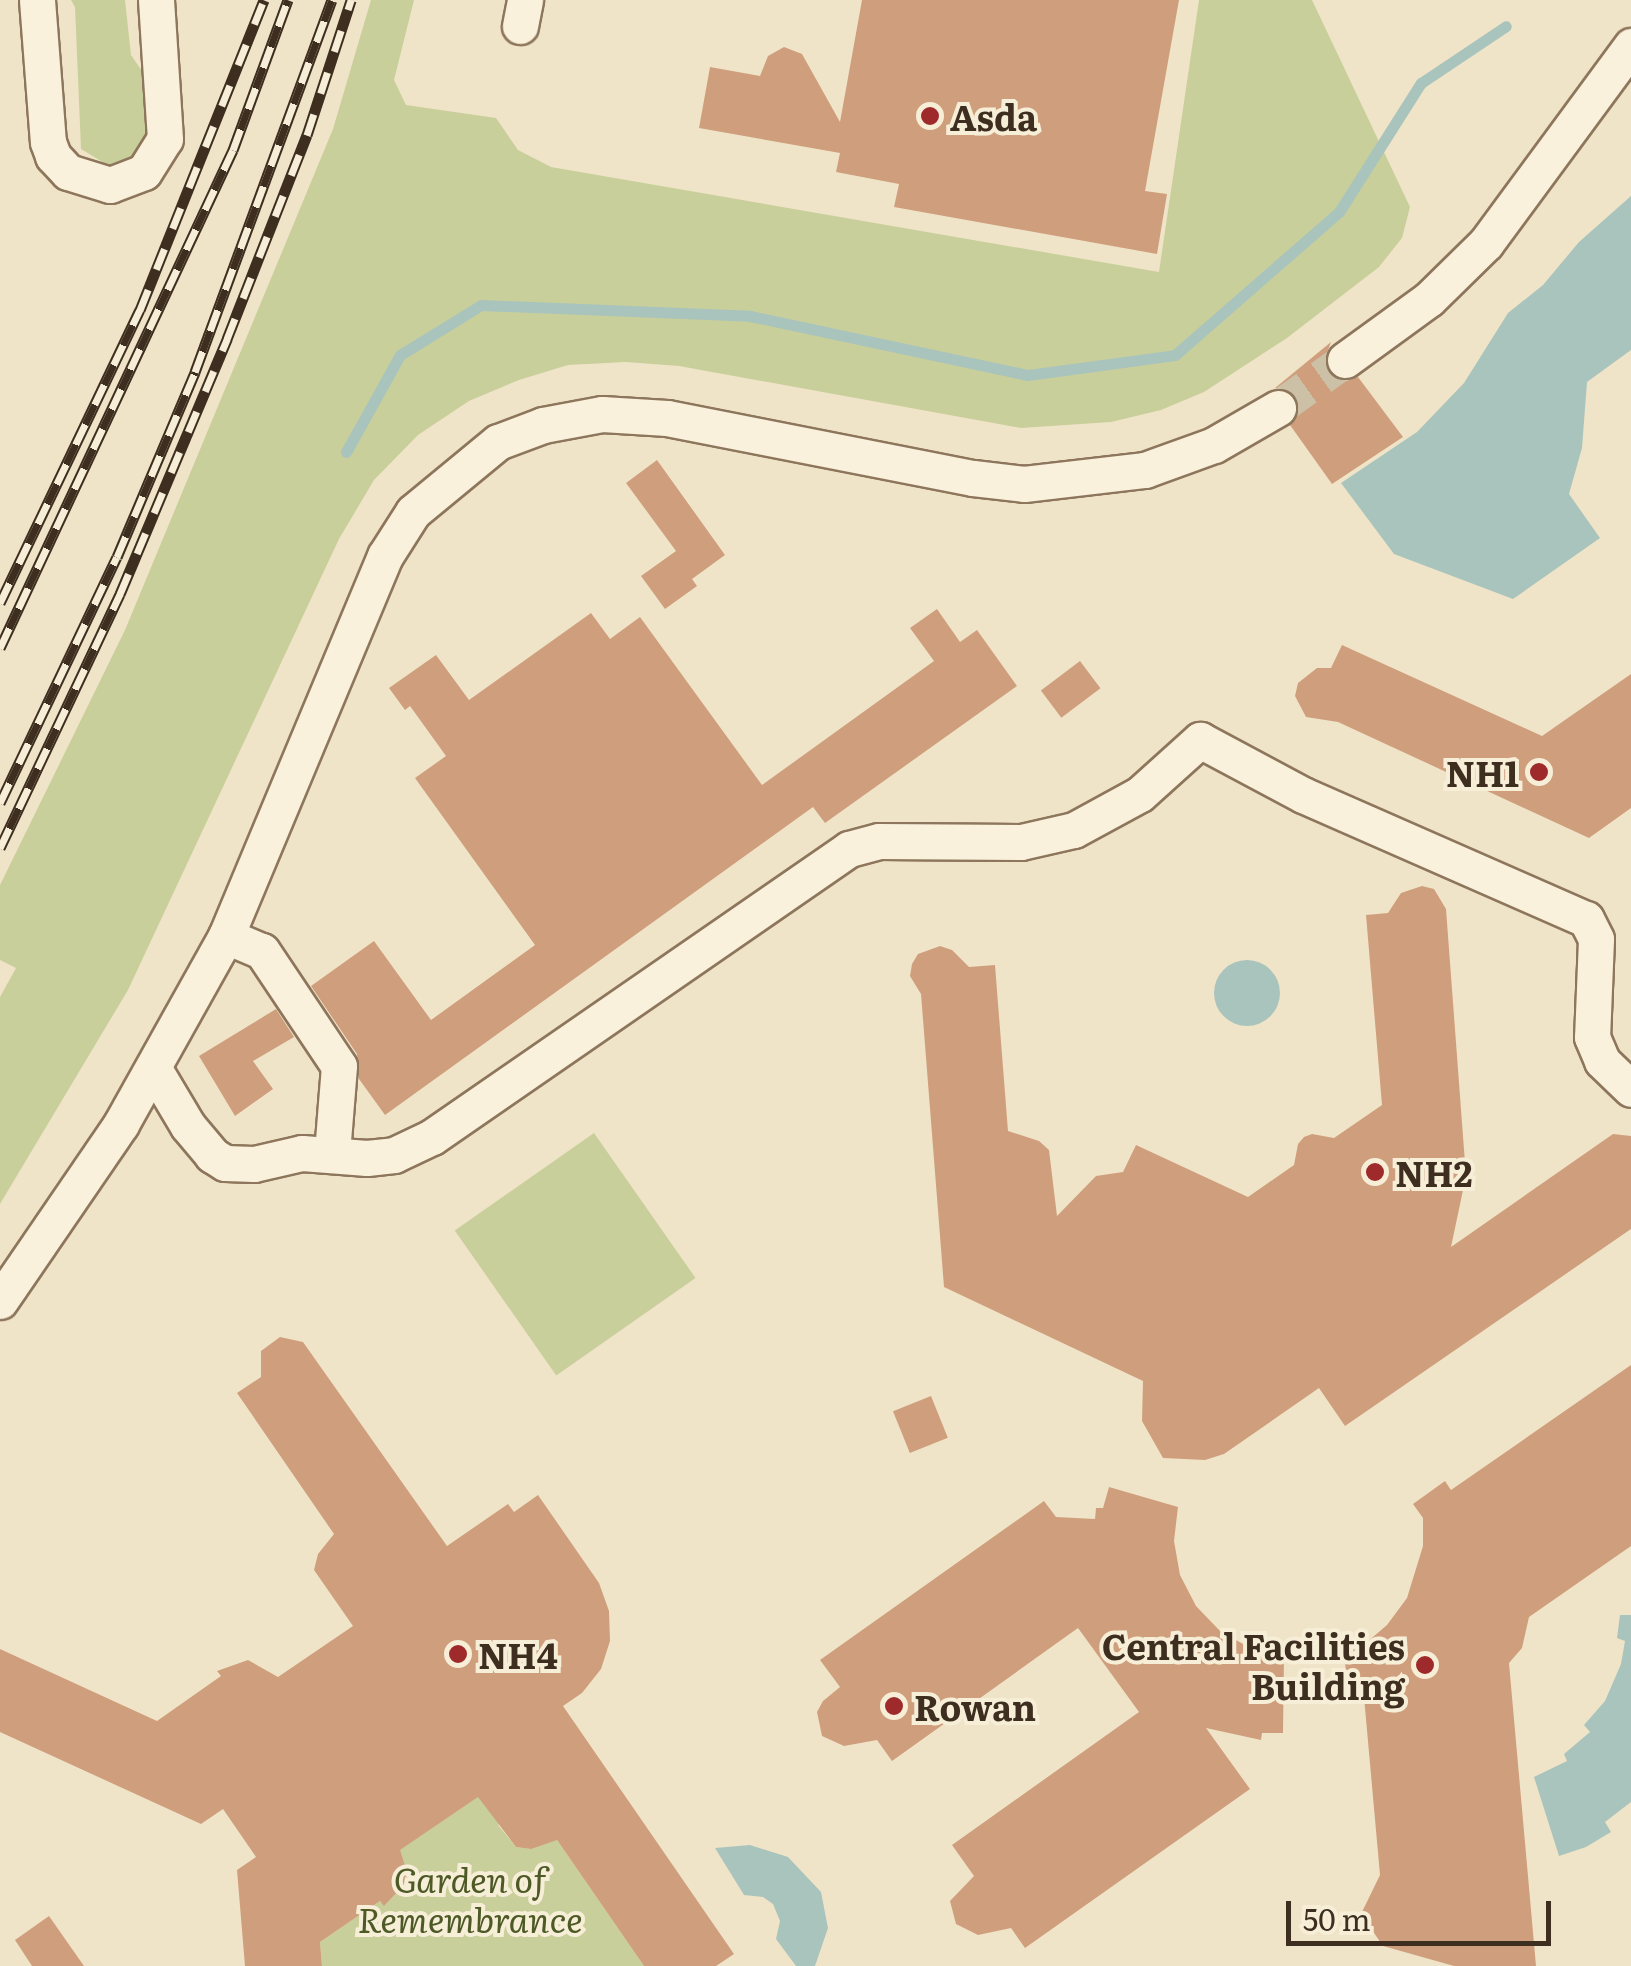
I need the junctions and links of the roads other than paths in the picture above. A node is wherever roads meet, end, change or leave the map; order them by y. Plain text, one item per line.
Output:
1 (38, 0) edge
2 (164, 18) edge
3 (1631, 46) edge
4 (1345, 360) tunnel mouth
5 (1278, 408) tunnel mouth
6 (226, 936) junction
7 (154, 1069) junction
8 (1631, 1089) edge
9 (332, 1152) junction
10 (0, 1301) edge

1 - 2 street
3 - 4 street
5 - 6 street
6 - 7 street
6 - 9 street
7 - 9 street
7 - 10 street
8 - 9 street

